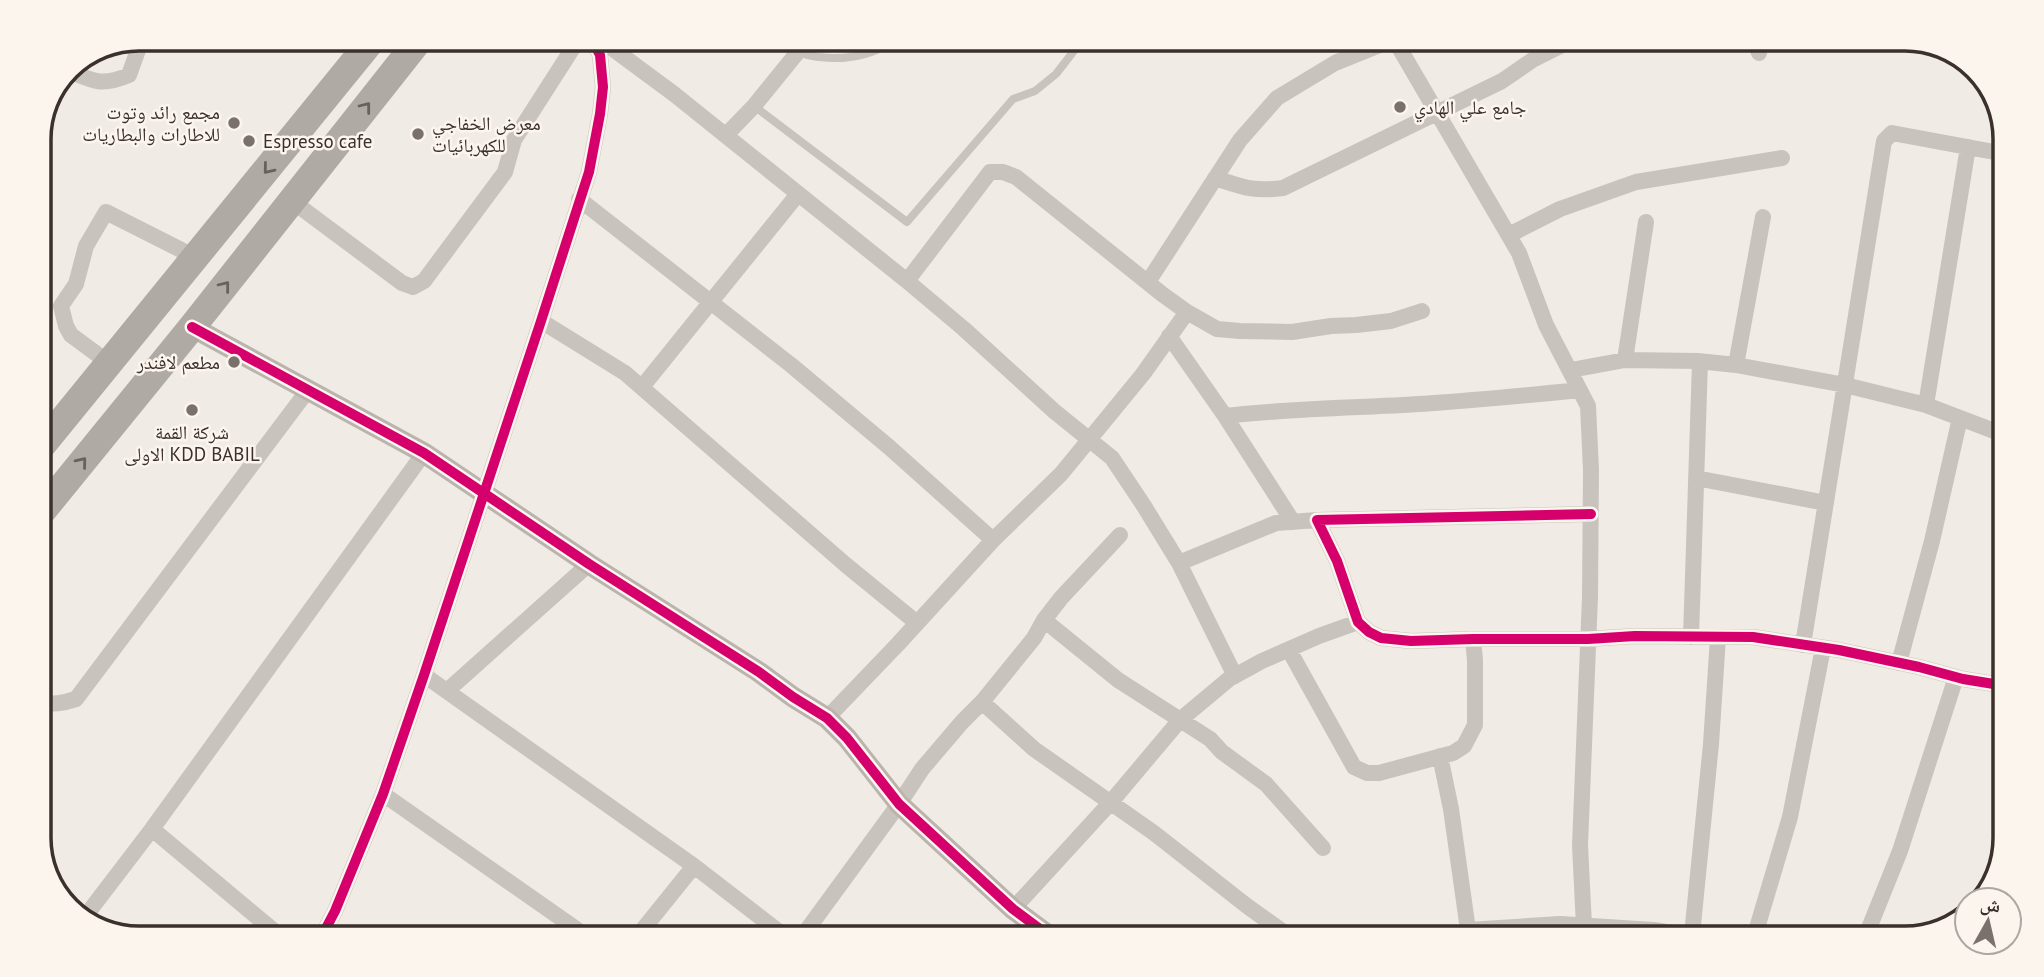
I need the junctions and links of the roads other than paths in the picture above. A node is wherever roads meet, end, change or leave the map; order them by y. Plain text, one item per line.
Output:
1 (137, 51) edge
2 (363, 51) edge
3 (410, 51) edge
4 (571, 51) edge
5 (598, 51) edge
6 (616, 51) edge
7 (793, 51) edge
8 (873, 51) edge
9 (1074, 51) edge
10 (1365, 51) edge
11 (1401, 51) edge
12 (1550, 51) edge
13 (797, 53) junction
14 (78, 75) edge
15 (754, 106) junction
16 (1437, 114) junction
17 (726, 135) junction
18 (1968, 147) junction
19 (1993, 151) edge
20 (1782, 158) dead end
21 (1215, 178) junction
22 (798, 194) junction
23 (579, 200) junction
24 (292, 201) junction
25 (1763, 217) dead end
26 (1646, 222) dead end
27 (1509, 235) junction
28 (195, 257) junction
29 (907, 281) junction
30 (1148, 282) junction
31 (710, 301) junction
32 (1423, 311) dead end
33 (1186, 312) junction
34 (541, 321) junction
35 (192, 327) junction
36 (1168, 336) junction
37 (1625, 360) junction
38 (1700, 362) junction
39 (109, 363) junction
40 (1735, 365) junction
41 (1571, 370) junction
42 (1845, 385) junction
43 (642, 387) junction
44 (309, 390) junction
45 (1580, 390) junction
46 (1926, 405) junction
47 (1225, 416) junction
48 (1960, 418) junction
49 (1993, 431) edge
50 (51, 434) edge
51 (1090, 441) junction
52 (424, 453) junction
53 (1696, 478) junction
54 (484, 493) junction
55 (51, 500) edge
56 (1826, 503) junction
57 (1591, 514) junction
58 (1317, 520) junction
59 (1293, 522) junction
60 (1121, 535) dead end
61 (993, 540) junction
62 (1178, 563) junction
63 (589, 564) junction
64 (1044, 620) junction
65 (1358, 622) junction
66 (917, 623) junction
67 (1691, 637) junction
68 (1718, 637) junction
69 (1473, 639) junction
70 (1588, 639) junction
71 (1803, 645) junction
72 (1823, 648) junction
73 (1289, 650) junction
74 (1899, 663) junction
75 (424, 675) junction
76 (1235, 676) junction
77 (1956, 677) junction
78 (1993, 684) edge
79 (448, 690) junction
80 (982, 702) junction
81 (51, 703) edge
82 (827, 718) junction
83 (1180, 720) junction
84 (1440, 756) junction
85 (383, 794) junction
86 (1111, 802) junction
87 (899, 804) junction
88 (152, 829) junction
89 (1323, 848) dead end
90 (694, 866) junction
91 (1013, 909) junction
92 (89, 911) edge
93 (267, 926) edge
94 (327, 926) edge
95 (572, 926) edge
96 (646, 926) edge
97 (772, 926) edge
98 (810, 926) edge
99 (1036, 926) edge
100 (1275, 926) edge
101 (1467, 926) edge
102 (1537, 926) edge
103 (1584, 926) joint
104 (1699, 926) edge
105 (1758, 926) edge
106 (1870, 926) edge

1 - 14 street
2 -> 28 highway
24 -> 3 highway
4 - 24 street
5 - 23 street
6 - 17 street
7 - 13 lane
8 - 13 lane
9 - 15 lane
10 - 21 street
11 - 16 street
12 - 16 street
13 - 15 street
15 - 17 street
16 - 21 street
16 - 27 street
17 - 22 street
18 - 19 street
18 - 42 street
18 - 46 street
20 - 27 street
21 - 30 street
22 - 29 street
22 - 31 street
23 - 31 street
23 - 34 street
35 -> 24 highway
25 - 40 street
26 - 37 street
27 - 41 street
28 - 39 highway
28 - 39 street
29 - 30 street
29 - 51 street
30 - 33 street
31 - 43 street
31 - 61 street
32 - 33 street
33 - 36 street
34 - 43 street
34 - 54 street
35 - 44 street
55 -> 35 highway
36 - 47 street
36 - 51 street
37 - 38 street
37 - 41 street
38 - 40 street
38 - 53 street
39 - 50 highway
40 - 42 street
41 - 45 street
42 - 46 street
42 - 56 street
43 - 66 street
44 - 52 street
44 - 81 street
45 - 47 street
45 - 57 street
46 - 48 street
47 - 59 street
48 - 49 street
48 - 74 street
51 - 61 street
51 - 62 street
52 - 54 street
52 - 88 street
53 - 56 street
53 - 67 street
54 - 63 street
54 - 75 street
56 - 71 street
57 - 58 street
57 - 70 street
58 - 59 street
58 - 65 street
59 - 62 street
60 - 64 street
61 - 66 street
62 - 76 street
63 - 79 street
63 - 82 street
64 - 80 street
64 - 83 street
65 - 69 street
65 - 73 street
66 - 82 street
67 - 68 street
67 - 70 street
68 - 71 street
68 - 104 street
69 - 70 street
69 - 84 street
70 - 103 street
71 - 72 street
72 - 74 street
72 - 105 street
73 - 76 street
73 - 84 street
74 - 77 street
75 - 79 street
75 - 85 street
76 - 83 street
77 - 78 street
77 - 106 street
79 - 90 street
80 - 86 street
80 - 87 street
82 - 87 street
83 - 86 street
83 - 89 street
84 - 101 street
85 - 94 street
85 - 95 street
86 - 91 street
86 - 100 street
87 - 91 street
87 - 98 street
88 - 92 street
88 - 93 street
90 - 96 street
90 - 97 street
91 - 99 street
102 - 103 street

